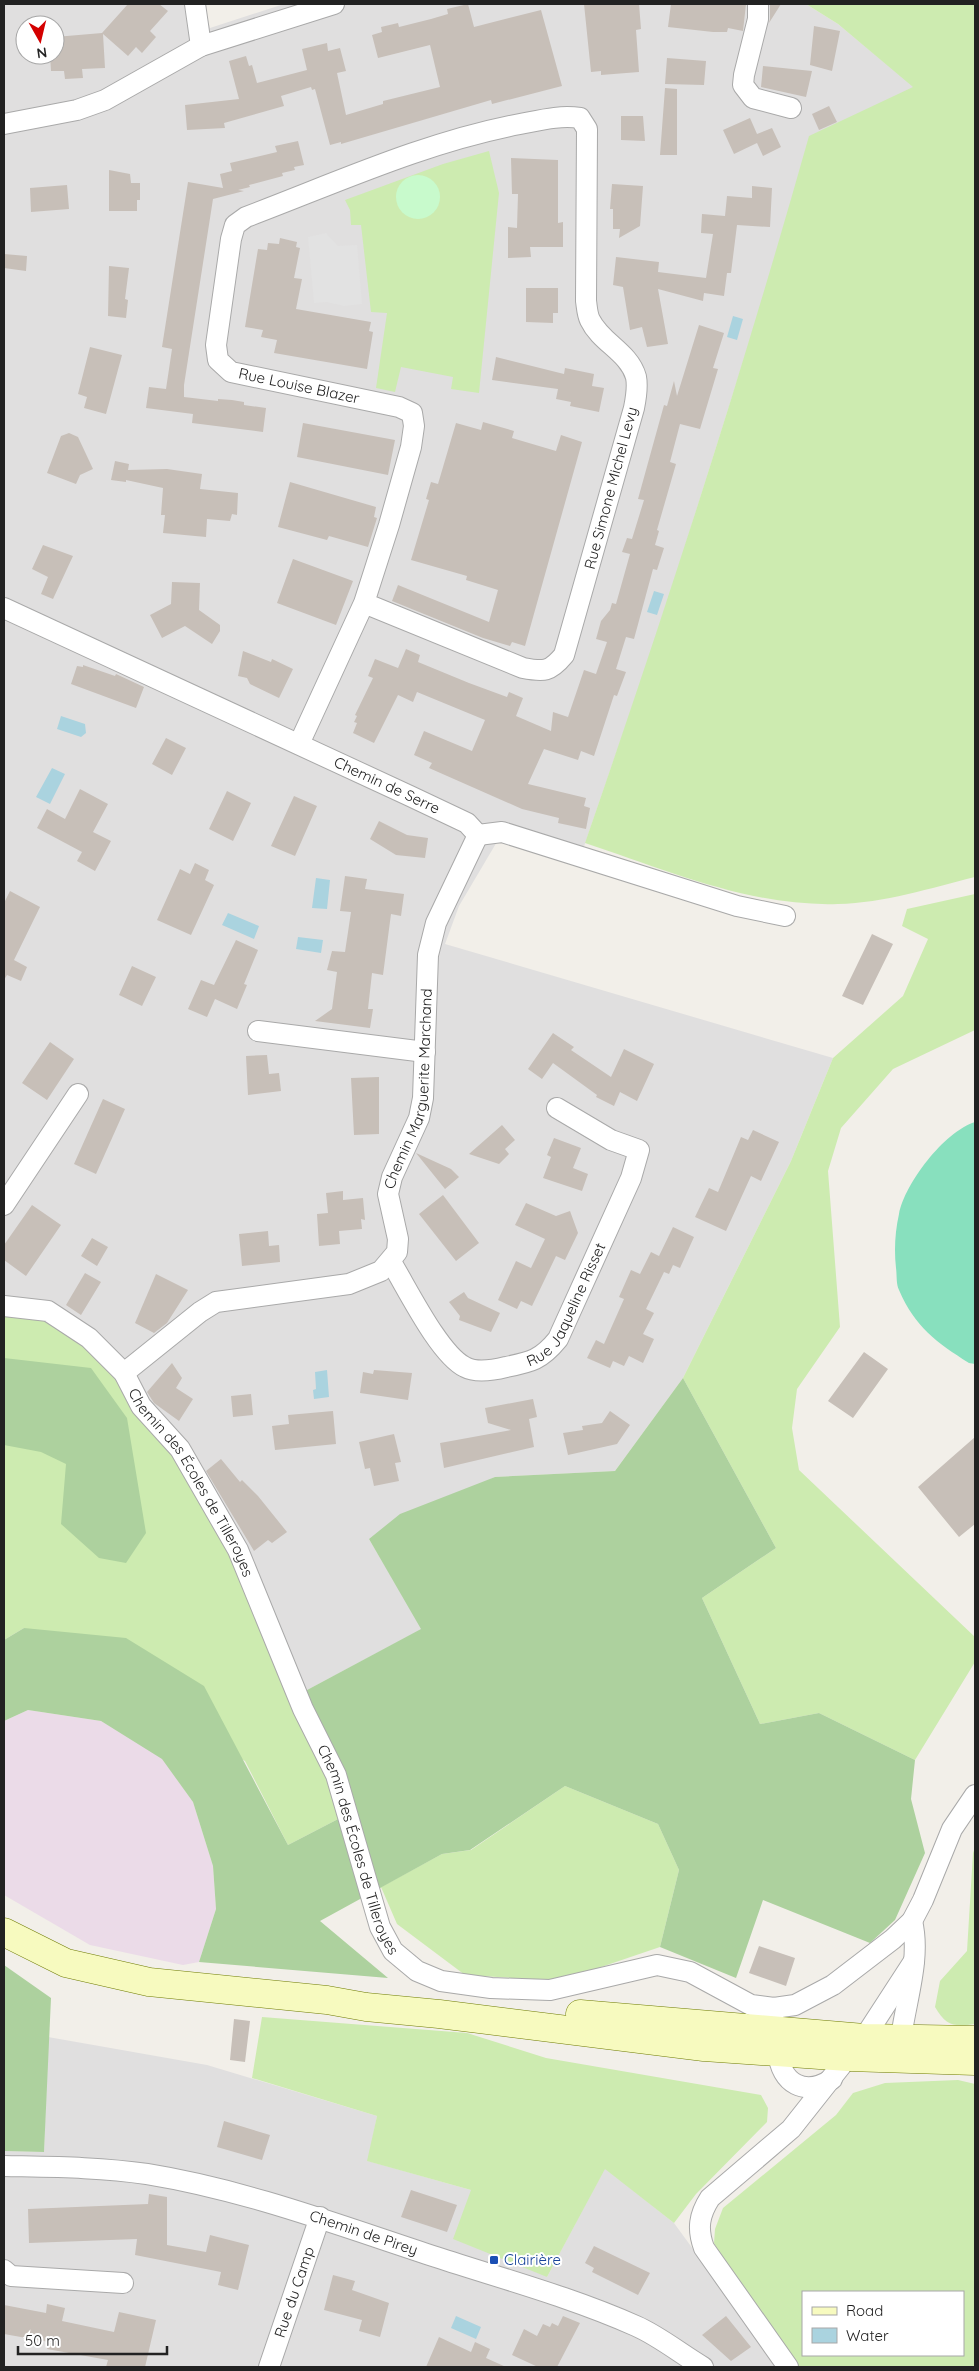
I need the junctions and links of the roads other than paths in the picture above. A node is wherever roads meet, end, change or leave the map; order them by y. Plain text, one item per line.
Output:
1 (195, 4) edge
2 (334, 4) edge
3 (758, 4) edge
4 (201, 46) junction
5 (791, 108) dead end
6 (580, 118) joint
7 (4, 124) edge
8 (364, 603) junction
9 (4, 608) edge
10 (299, 744) junction
11 (478, 835) junction
12 (785, 916) dead end
13 (258, 1031) dead end
14 (425, 1052) junction
15 (78, 1094) dead end
16 (557, 1108) dead end
17 (4, 1205) edge
18 (391, 1262) junction
19 (4, 1306) edge
20 (124, 1373) junction
21 (975, 1795) edge
22 (912, 1921) junction
23 (4, 1932) edge
24 (914, 1960) junction
25 (327, 2000) junction
26 (901, 2038) junction
27 (648, 2040) junction
28 (975, 2040) edge
29 (852, 2055) junction
30 (975, 2061) edge
31 (4, 2166) edge
32 (320, 2217) junction
33 (4, 2270) edge
34 (123, 2282) dead end
35 (269, 2367) edge
36 (703, 2367) edge
37 (788, 2367) edge

1 - 4 street
2 - 4 street
3 - 5 street
4 - 7 street
6 - 8 street, Rue Simone Michel Levy
6 - 8 street, Rue Louise Blazer
8 - 10 street, Rue Louise Blazer
9 - 10 street, Chemin de Serre
10 - 11 street, Chemin de Serre
11 - 12 street
11 - 14 street, Chemin Marguerite Marchand
13 - 14 street
14 - 18 street, Chemin Marguerite Marchand
15 - 17 street
16 - 18 street, Rue Jaqueline Risset
18 - 20 street
19 - 20 street, Chemin des Écoles de Tilleroyes
20 - 22 street, Chemin des Écoles de Tilleroyes
21 - 22 street, Chemin des Écoles de Tilleroyes
22 - 24 street
23 - 25 main road
24 - 26 street
24 - 29 street
25 - 27 main road
25 - 29 main road
26 - 28 main road
26 - 29 main road
27 - 29 main road
27 - 29 street
29 - 30 main road
29 - 37 street
31 - 32 street, Chemin de Pirey
32 - 35 street, Rue du Camp
32 - 36 street, Chemin de Pirey
33 - 34 street

